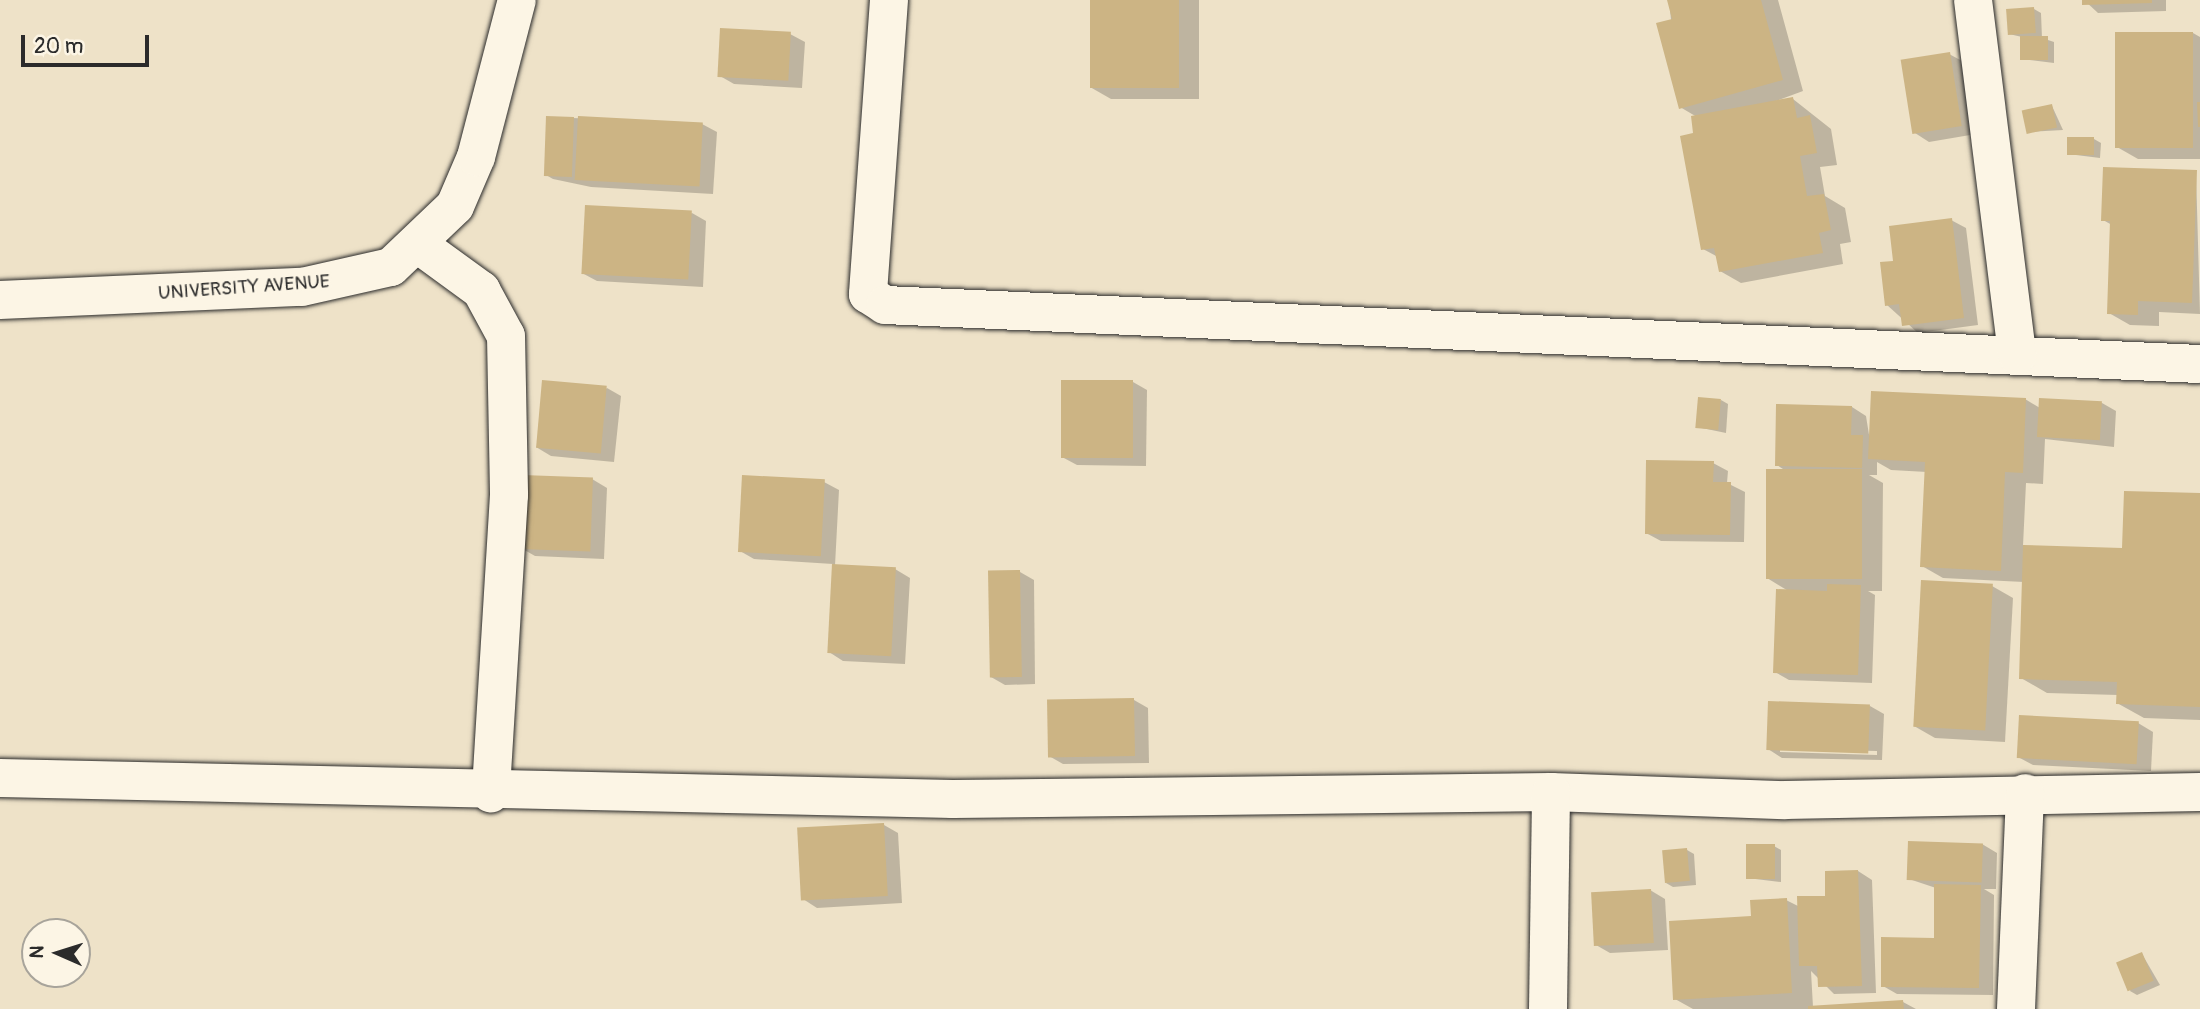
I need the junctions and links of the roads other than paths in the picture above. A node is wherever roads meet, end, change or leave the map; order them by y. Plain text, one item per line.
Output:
1 (517, 0) edge
2 (889, 0) edge
3 (1973, 0) edge
4 (419, 245) junction
5 (0, 300) edge
6 (2017, 355) junction
7 (2200, 364) edge
8 (0, 778) edge
9 (1551, 792) junction
10 (2200, 792) edge
11 (491, 793) junction
12 (2025, 793) junction
13 (1548, 1009) edge
14 (2016, 1009) edge

1 - 4 street, UNIVERSITY AVENUE
2 - 6 street
3 - 6 street
4 - 5 street, UNIVERSITY AVENUE
4 - 11 street
6 - 7 street
8 - 11 street
9 - 11 street
9 - 12 street
9 - 13 street
10 - 12 street
12 - 14 street

